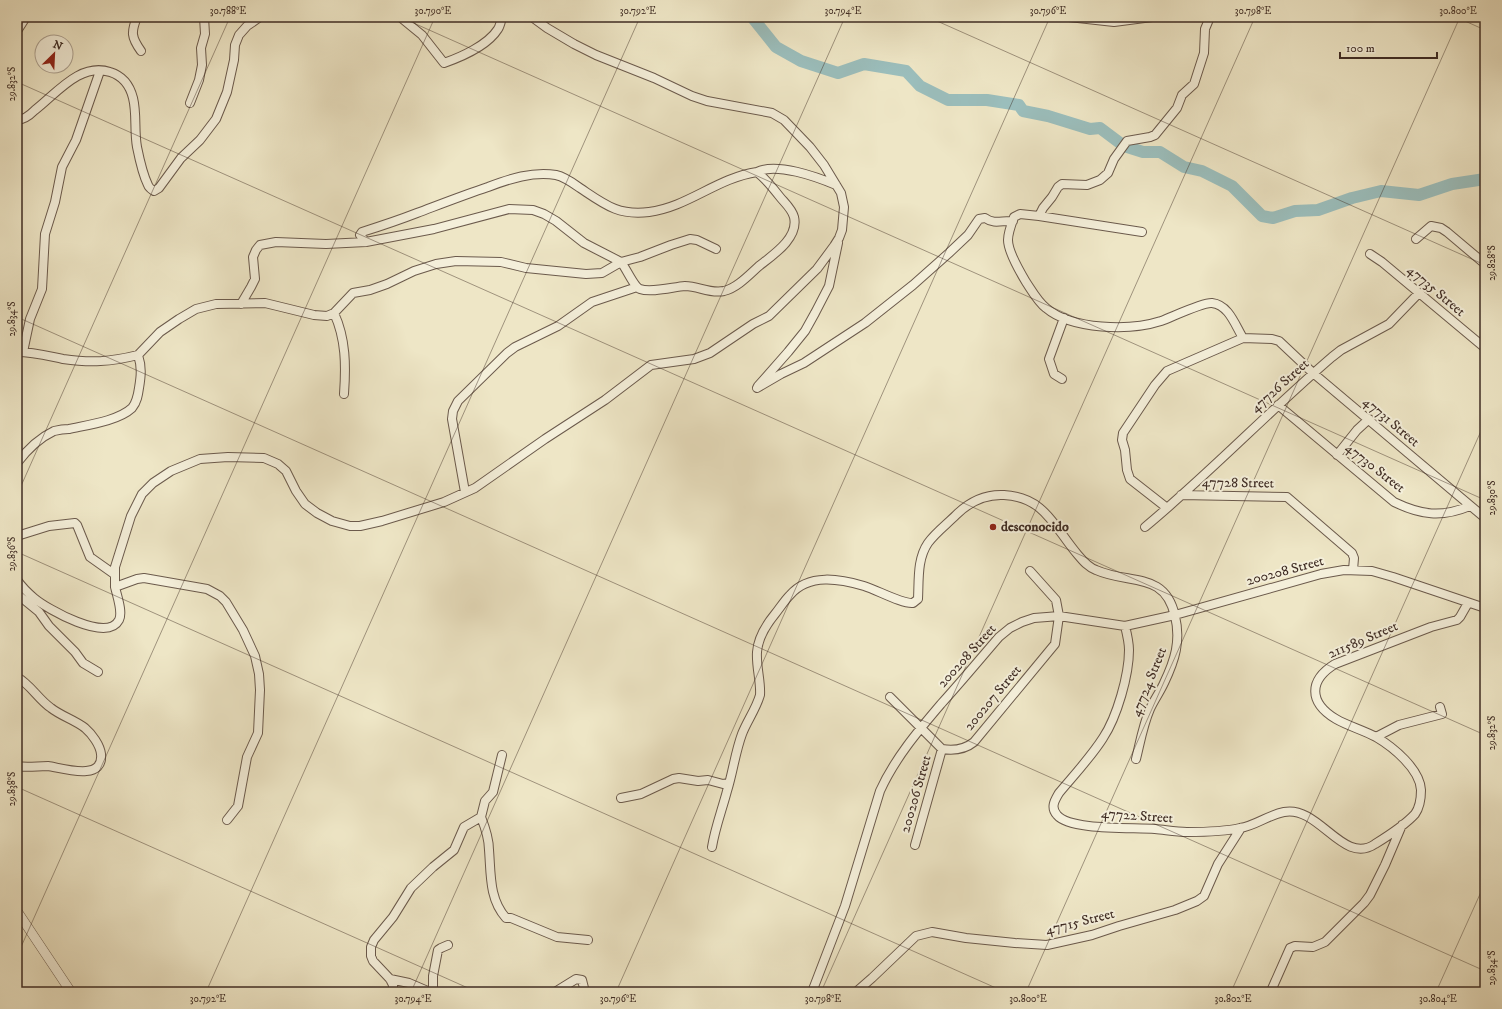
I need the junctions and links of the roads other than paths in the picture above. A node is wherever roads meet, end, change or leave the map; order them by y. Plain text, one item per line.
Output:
1 (26, 17) edge
2 (137, 17) edge
3 (204, 17) edge
4 (260, 17) edge
5 (400, 17) edge
6 (502, 17) edge
7 (532, 17) edge
8 (1069, 17) edge
9 (1152, 17) edge
10 (1210, 17) edge
11 (17, 32) edge
12 (141, 51) dead end
13 (100, 71) junction
14 (190, 104) dead end
15 (17, 120) edge
16 (757, 172) junction
17 (837, 185) junction
18 (1039, 216) junction
19 (1009, 221) junction
20 (1142, 232) dead end
21 (839, 238) junction
22 (1416, 239) dead end
23 (366, 242) junction
24 (716, 249) dead end
25 (1370, 254) dead end
26 (621, 262) junction
27 (1485, 264) edge
28 (637, 287) junction
29 (1418, 294) junction
30 (241, 304) junction
31 (334, 313) junction
32 (1064, 318) junction
33 (1243, 338) junction
34 (1485, 348) edge
35 (20, 352) edge
36 (138, 355) junction
37 (1313, 373) junction
38 (1062, 379) dead end
39 (344, 394) dead end
40 (1278, 405) junction
41 (1369, 419) junction
42 (1337, 455) junction
43 (17, 463) edge
44 (465, 492) junction
45 (1182, 495) junction
46 (1470, 506) junction
47 (1167, 508) junction
48 (1485, 518) edge
49 (1145, 527) dead end
50 (17, 536) edge
51 (1354, 570) junction
52 (1030, 571) dead end
53 (114, 574) junction
54 (17, 580) edge
55 (115, 587) junction
56 (17, 594) edge
57 (1468, 603) junction
58 (1485, 608) edge
59 (1175, 614) junction
60 (1059, 616) junction
61 (1125, 626) junction
62 (98, 672) dead end
63 (17, 677) edge
64 (890, 697) dead end
65 (1440, 707) dead end
66 (920, 729) junction
67 (1376, 737) junction
68 (942, 749) junction
69 (502, 755) dead end
70 (1136, 759) dead end
71 (17, 766) edge
72 (729, 783) junction
73 (621, 798) dead end
74 (481, 817) junction
75 (227, 820) dead end
76 (1404, 823) junction
77 (1241, 828) junction
78 (915, 846) dead end
79 (712, 847) dead end
80 (17, 911) edge
81 (588, 940) dead end
82 (448, 945) dead end
83 (390, 979) junction
84 (584, 988) edge
85 (1271, 991) edge
86 (71, 992) edge
87 (394, 992) edge
88 (431, 992) edge
89 (555, 992) edge
90 (812, 992) edge
91 (856, 992) edge

1 - 11 street
2 - 12 street
3 - 14 street
4 - 13 street
5 - 6 street
7 - 17 street
8 - 9 street
10 - 18 street
13 - 15 street
13 - 35 street
16 - 17 street
16 - 23 street
16 - 28 street
17 - 21 street
18 - 19 street
18 - 20 street
19 - 21 street
19 - 32 street
21 - 44 street
22 - 27 street
23 - 26 street
23 - 30 street
24 - 26 street
25 - 29 street, 47735 Street
26 - 28 street
26 - 31 street
28 - 44 street
29 - 34 street, 47735 Street
29 - 37 street, 47726 Street
30 - 31 street
30 - 36 street
31 - 39 street
32 - 33 street
32 - 38 street
33 - 37 street, 47731 Street
33 - 47 street
35 - 36 street
36 - 43 street
37 - 40 street, 47726 Street
37 - 41 street, 47731 Street
40 - 42 street, 47730 Street
40 - 45 street, 47726 Street
41 - 42 street
41 - 46 street, 47731 Street
42 - 46 street, 47730 Street
44 - 53 street
45 - 47 street, 47726 Street
45 - 51 street, 47728 Street
46 - 48 street, 47731 Street
47 - 49 street, 47726 Street
50 - 53 street
51 - 57 street, 200208 Street
51 - 59 street, 200208 Street
52 - 60 street
53 - 55 street
54 - 55 street
55 - 75 street
56 - 62 street
57 - 58 street, 200208 Street
57 - 67 street, 211589 Street
59 - 61 street, 200208 Street
59 - 70 street, 47724 Street
59 - 72 street, 47724 Street
60 - 61 street, 200208 Street
60 - 66 street, 200208 Street
60 - 68 street, 200207 Street
61 - 77 street, 47722 Street
63 - 71 street
64 - 66 street
65 - 67 street
66 - 68 street
66 - 90 street, 200208 Street
67 - 76 street, 211589 Street
68 - 78 street, 200206 Street
69 - 74 street
72 - 73 street
72 - 79 street
74 - 81 street
74 - 83 street
76 - 77 street, 47722 Street
76 - 85 street
77 - 91 street, 47715 Street
80 - 86 street
82 - 88 street
83 - 87 street
83 - 88 street
84 - 89 street

